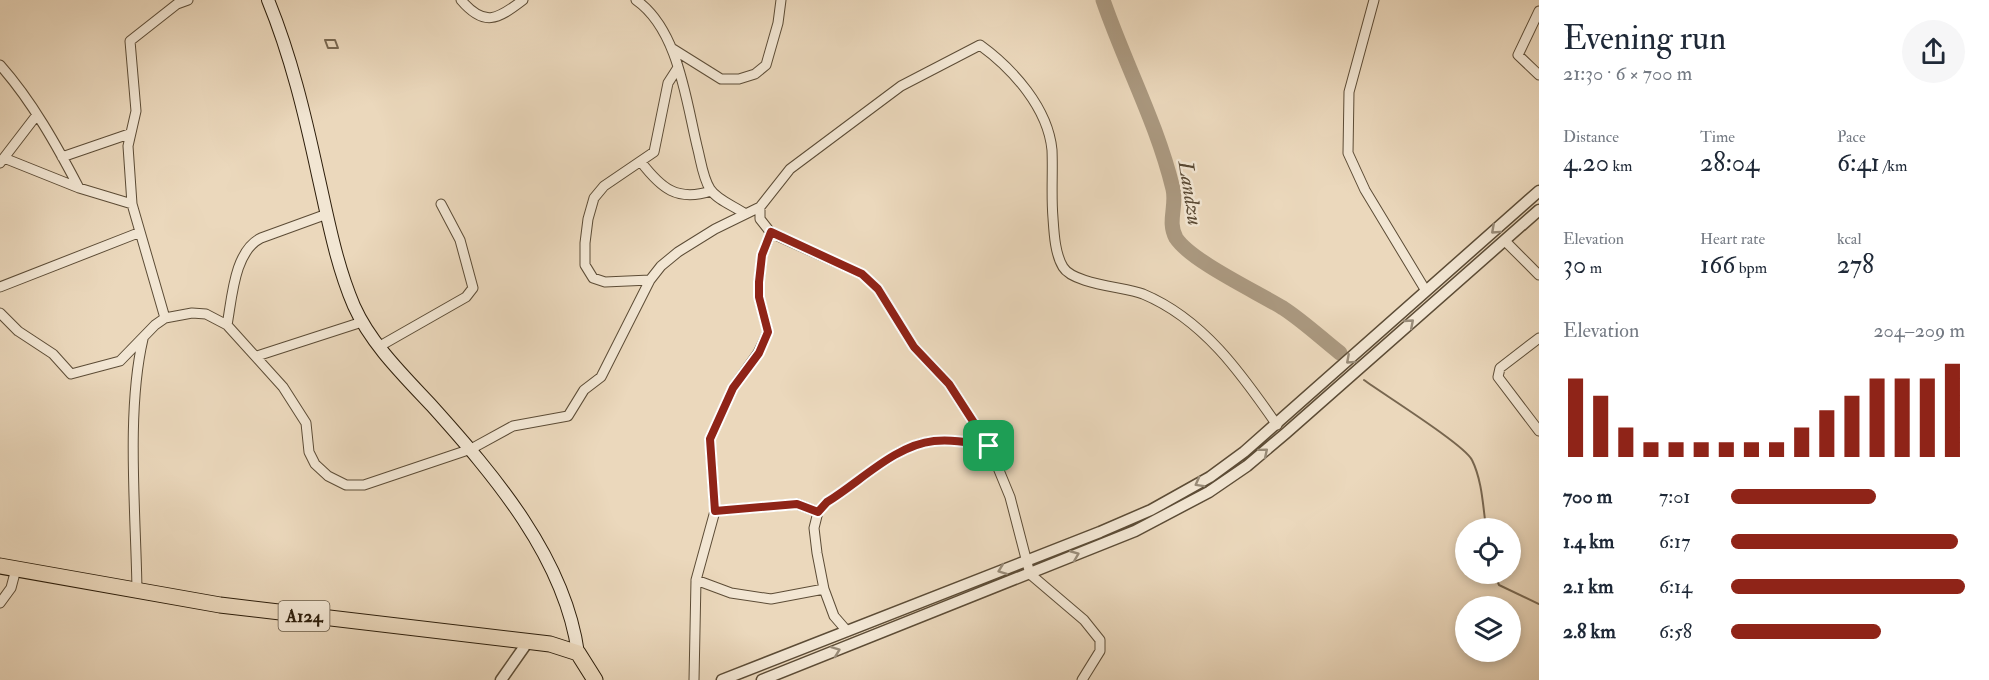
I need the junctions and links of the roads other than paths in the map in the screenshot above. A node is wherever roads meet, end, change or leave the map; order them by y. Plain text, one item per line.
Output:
1 (188, 0) edge
2 (268, 0) edge
3 (462, 0) edge
4 (523, 0) edge
5 (636, 0) edge
6 (780, 0) edge
7 (1374, 0) edge
8 (1539, 11) edge
9 (673, 49) junction
10 (0, 65) edge
11 (677, 69) junction
12 (1539, 75) edge
13 (36, 116) junction
14 (129, 134) junction
15 (62, 156) junction
16 (2, 161) edge
17 (641, 162) junction
18 (79, 188) junction
19 (711, 191) junction
20 (1539, 191) edge
21 (132, 204) junction
22 (441, 204) dead end
23 (760, 207) junction
24 (1539, 210) edge
25 (744, 213) junction
26 (327, 214) junction
27 (771, 232) junction
28 (138, 233) junction
29 (1505, 241) junction
30 (1539, 275) edge
31 (650, 280) junction
32 (0, 287) edge
33 (1426, 291) junction
34 (0, 313) edge
35 (165, 318) junction
36 (363, 322) junction
37 (227, 325) junction
38 (143, 338) junction
39 (1539, 338) edge
40 (380, 346) junction
41 (257, 356) junction
42 (1277, 425) junction
43 (1539, 431) edge
44 (989, 446) junction
45 (471, 449) junction
46 (715, 511) junction
47 (818, 512) junction
48 (1026, 561) junction
49 (0, 566) edge
50 (16, 569) junction
51 (1030, 574) junction
52 (696, 580) junction
53 (824, 589) junction
54 (137, 591) junction
55 (0, 603) edge
56 (847, 631) junction
57 (527, 643) junction
58 (578, 653) junction
59 (501, 680) edge
60 (595, 680) edge
61 (694, 680) edge
62 (722, 680) edge
63 (763, 680) edge
64 (1082, 680) edge

1 - 14 street
2 - 26 main road
3 - 4 street
5 - 9 street
6 - 9 street
7 - 33 street
8 - 12 street
9 - 11 street
10 - 13 street
11 - 17 street
11 - 19 street
13 - 15 street
13 - 16 street
14 - 15 street
14 - 21 street
15 - 18 street
16 - 18 street
17 - 19 street
17 - 31 street
18 - 21 street
19 - 25 street
20 -> 33 street
21 - 28 street
22 - 40 street
23 - 25 street
23 - 27 street
23 - 42 street
24 - 29 street
25 - 31 street
26 - 36 main road
26 - 37 street
27 - 44 street
27 - 46 street
28 - 32 street
28 - 35 street
29 - 30 street
51 -> 29 street
31 - 45 street
33 -> 42 street
34 - 38 street
35 - 37 street
35 - 38 street
36 - 40 main road
36 - 41 street
37 - 41 street
38 - 54 street
39 - 43 street
40 - 45 main road
41 - 45 street
42 -> 48 street
44 - 47 street
44 - 48 street
45 - 58 main road
46 - 47 street
46 - 52 street
47 - 53 street
48 - 51 street
48 -> 56 street
49 - 50 highway, A124
50 - 54 highway, A124
50 - 55 street
63 -> 51 street
51 - 64 street
52 - 53 street
52 - 61 street
53 - 56 street
54 - 57 highway, A124
56 - 62 street
57 - 58 highway, A124
57 - 59 street
58 - 60 highway

